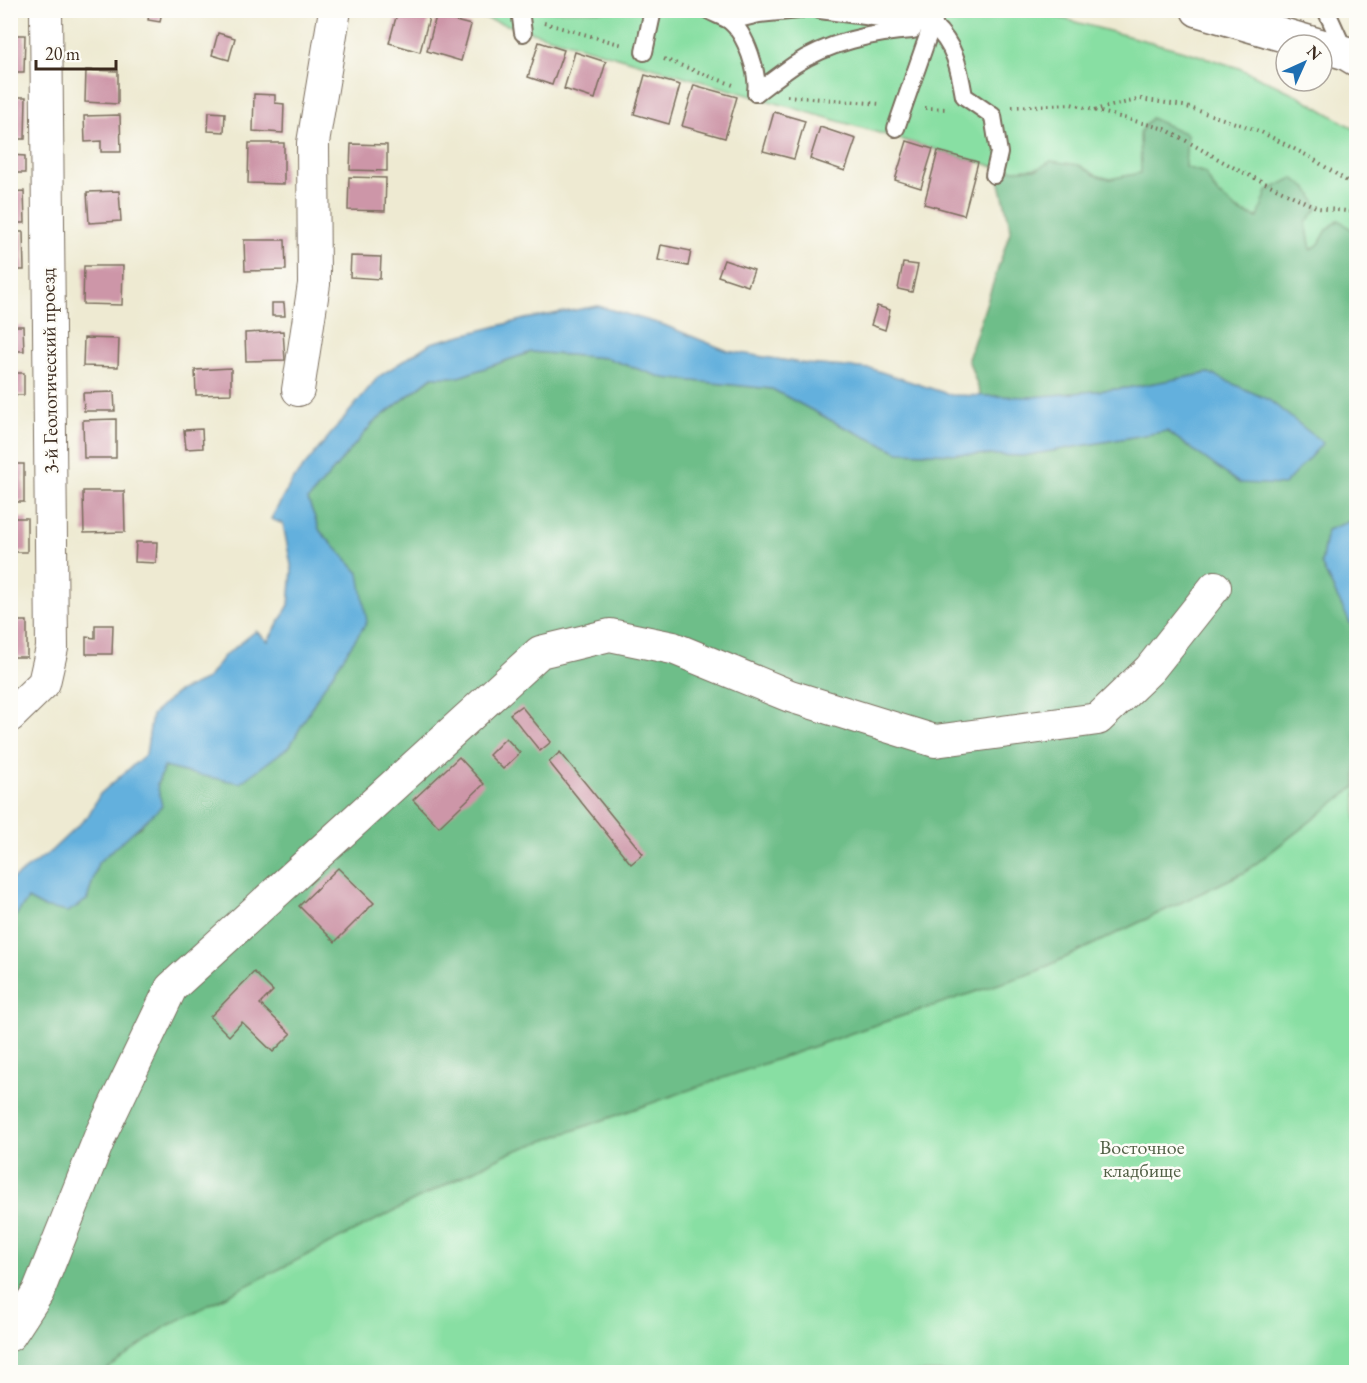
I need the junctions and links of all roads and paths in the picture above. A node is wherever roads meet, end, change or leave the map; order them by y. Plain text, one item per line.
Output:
1 (46, 10) edge
2 (335, 10) edge
3 (653, 10) edge
4 (708, 10) edge
5 (799, 10) edge
6 (820, 10) edge
7 (1198, 10) edge
8 (1326, 10) edge
9 (935, 18) edge
10 (521, 20) edge
11 (730, 21) junction
12 (1336, 51) edge
13 (644, 52) junction
14 (756, 93) junction
15 (903, 106) junction
16 (982, 109) junction
17 (1094, 110) junction
18 (897, 128) dead end
19 (994, 175) dead end
20 (1356, 187) edge
21 (1356, 212) edge
22 (298, 390) dead end
23 (1215, 587) dead end
24 (10, 716) edge
25 (10, 1335) edge

1 - 24 street, 3-й Геологический проезд
2 - 22 street
3 - 13 lane
4 - 11 lane
5 - 11 lane
6 - 9 lane
7 - 12 main road
8 - 12 lane
9 - 14 lane
9 - 15 lane
9 - 16 lane
10 - 13 path
11 - 14 lane
13 - 14 path
14 - 15 path
15 - 16 path
15 - 18 lane
16 - 17 path
16 - 19 lane
17 - 20 path
17 - 21 path
23 - 25 street

